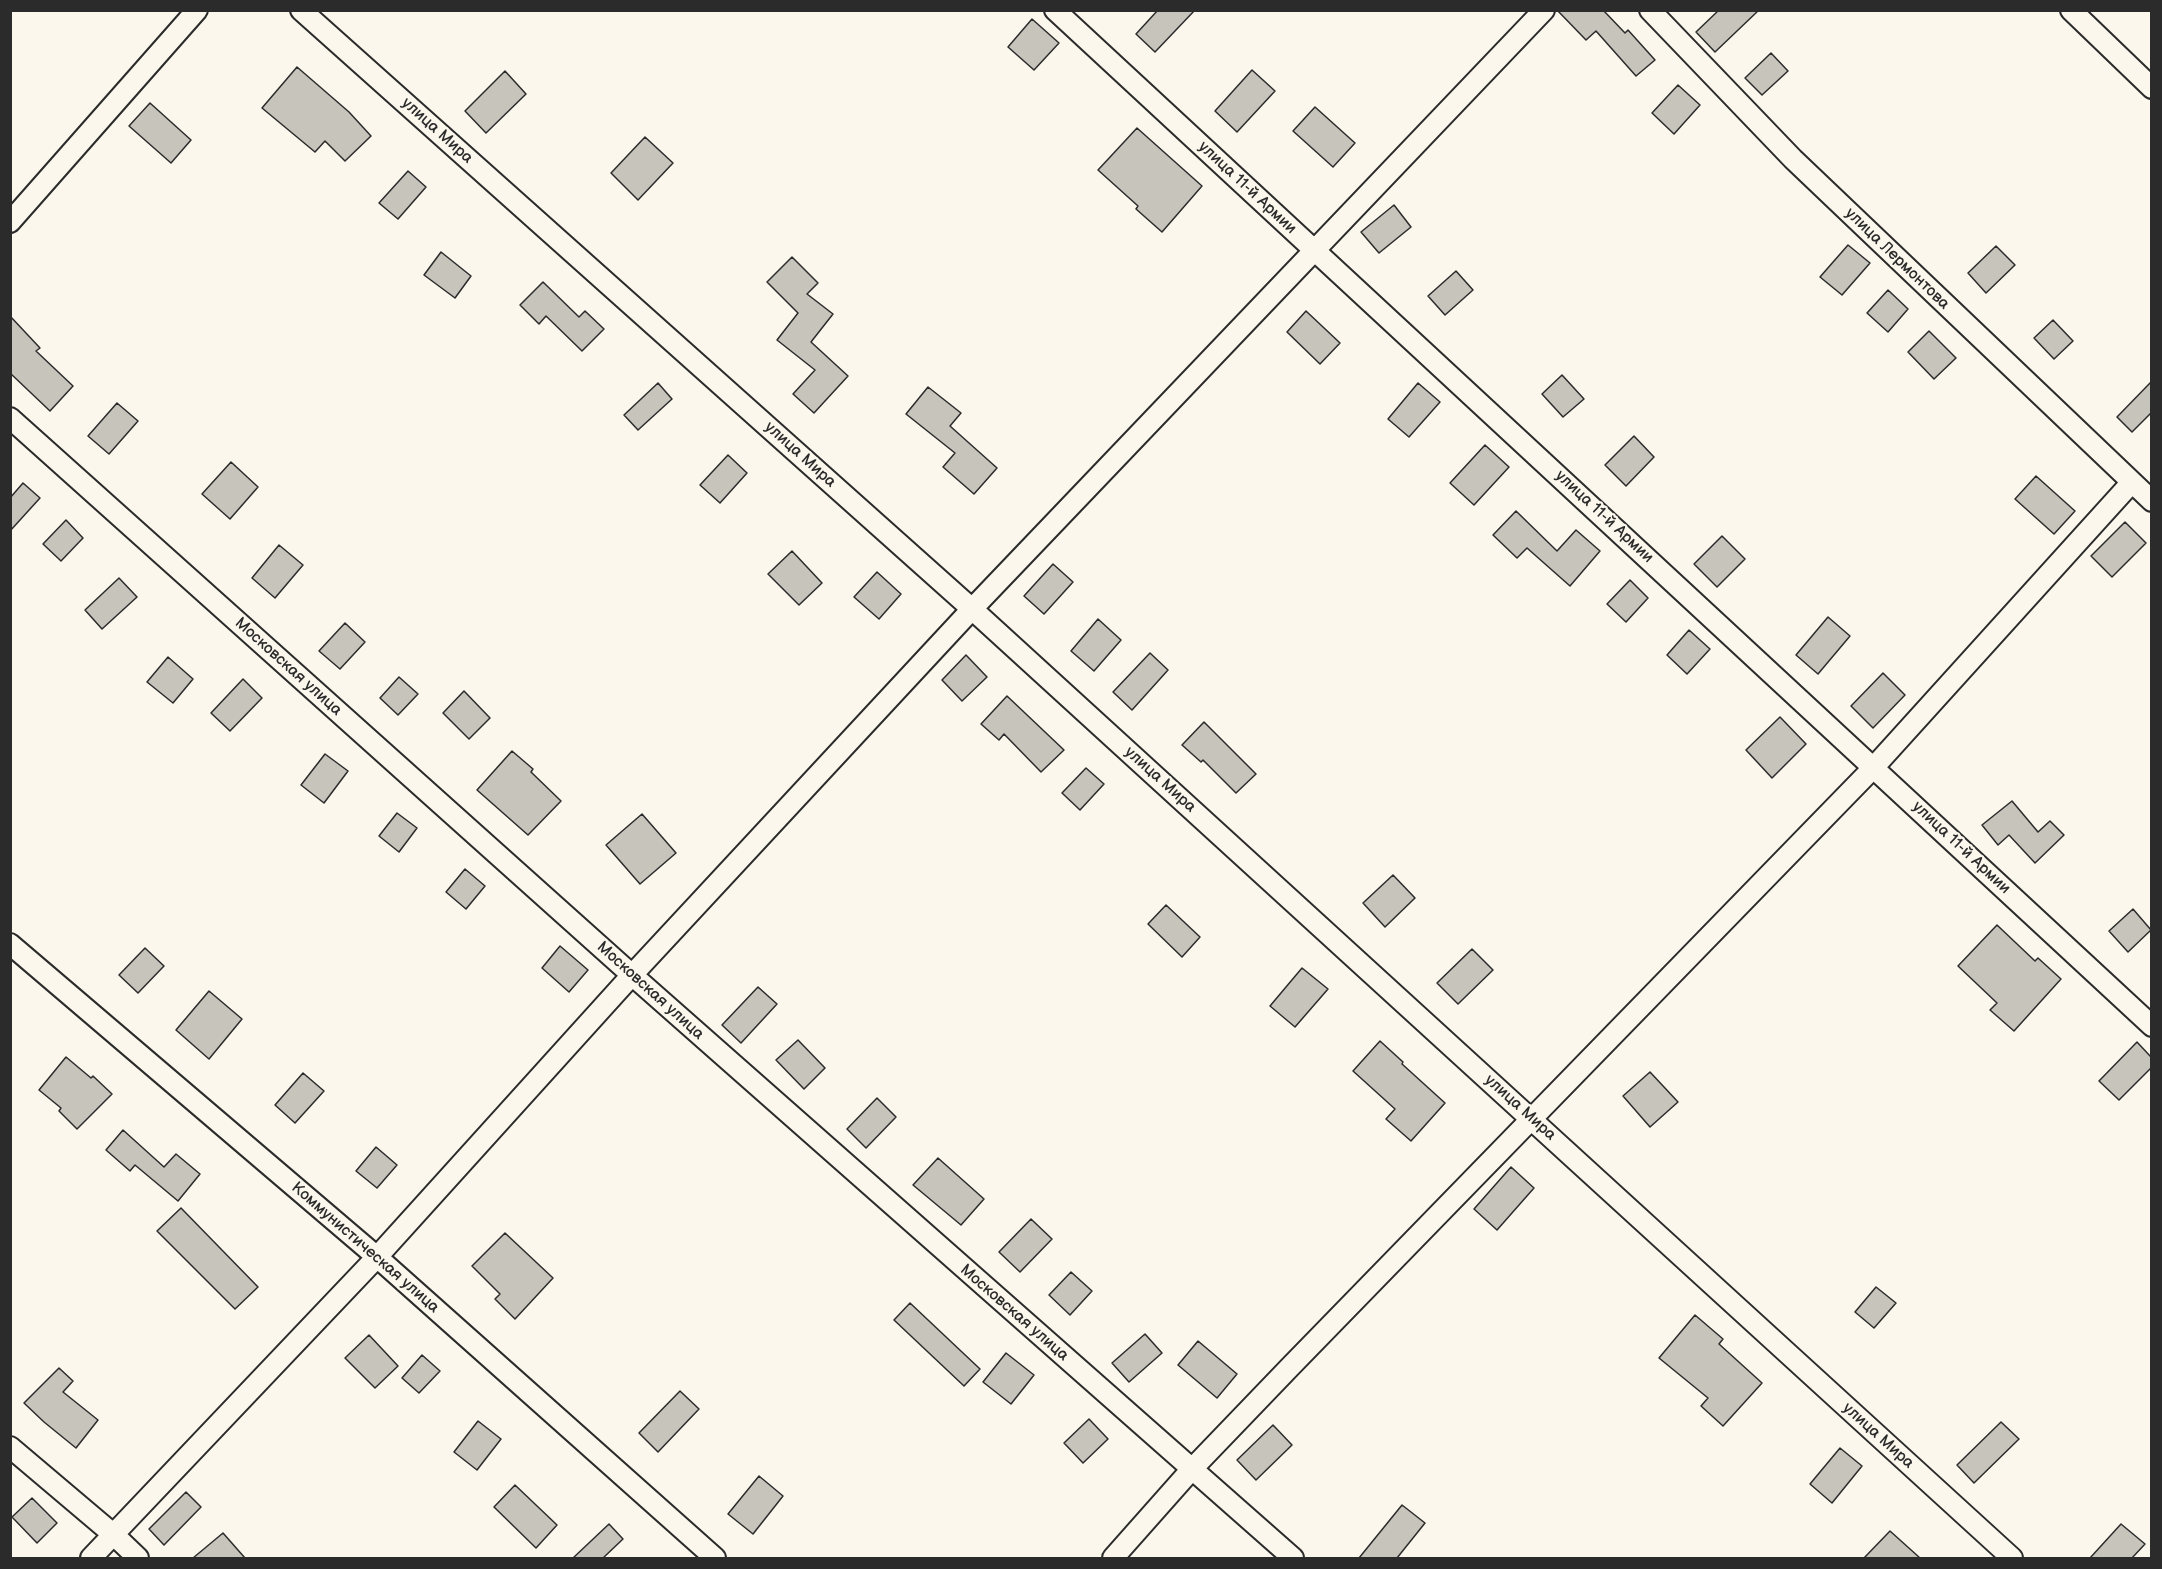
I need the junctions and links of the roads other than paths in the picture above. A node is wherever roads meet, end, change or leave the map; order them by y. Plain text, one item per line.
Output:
1 (197, 10) edge
2 (302, 10) edge
3 (1055, 10) edge
4 (1544, 10) edge
5 (1650, 10) edge
6 (2071, 10) edge
7 (2151, 88) edge
8 (10, 222) edge
9 (1315, 250) junction
10 (10, 418) edge
11 (2132, 482) junction
12 (2151, 501) edge
13 (972, 609) junction
14 (1874, 766) junction
15 (10, 944) edge
16 (632, 975) junction
17 (2151, 1026) edge
18 (1531, 1118) junction
19 (377, 1257) junction
20 (10, 1447) edge
21 (1191, 1470) junction
22 (114, 1535) junction
23 (90, 1558) edge
24 (138, 1558) edge
25 (715, 1558) edge
26 (1113, 1558) edge
27 (1293, 1558) edge
28 (2012, 1558) edge

1 - 8 street
2 - 13 street, улица Мира
3 - 9 street, улица 11-й Армии
4 - 9 street
5 - 11 street, улица Лермонтова
6 - 7 street
9 - 13 street
9 - 14 street, улица 11-й Армии
10 - 16 street, Московская улица
11 - 12 street, улица Лермонтова
11 - 14 street
13 - 16 street
13 - 18 street, улица Мира
14 - 17 street, улица 11-й Армии
14 - 18 street
15 - 19 street, Коммунистическая улица
16 - 19 street
16 - 21 street, Московская улица
18 - 21 street
18 - 28 street, улица Мира
19 - 22 street
19 - 25 street, Коммунистическая улица
20 - 22 street
21 - 26 street
21 - 27 street, Московская улица
22 - 23 street
22 - 24 street

